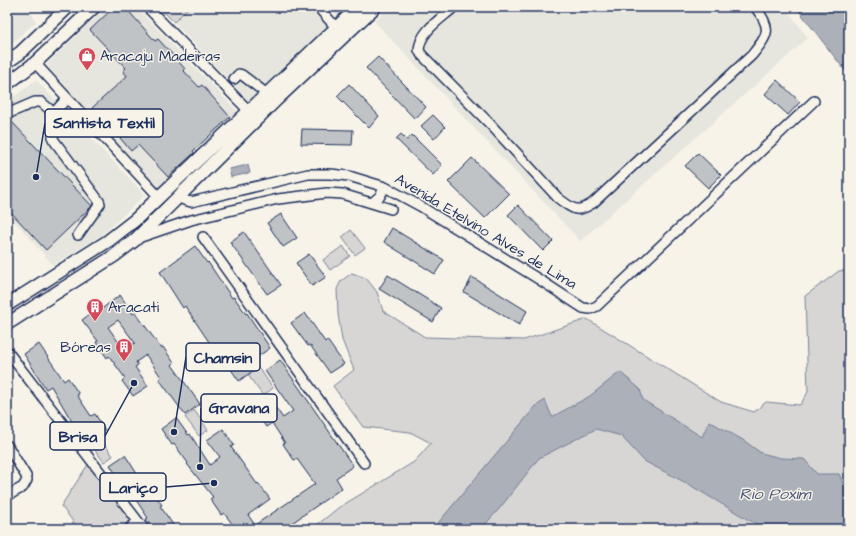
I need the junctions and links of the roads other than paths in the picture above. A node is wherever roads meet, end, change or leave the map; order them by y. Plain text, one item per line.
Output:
1 (68, 7) edge
2 (94, 7) edge
3 (148, 7) edge
4 (318, 7) edge
5 (358, 7) edge
6 (375, 7) edge
7 (454, 7) edge
8 (755, 7) edge
9 (339, 32) junction
10 (7, 62) edge
11 (35, 63) junction
12 (234, 79) dead end
13 (7, 84) edge
14 (267, 94) junction
15 (67, 98) junction
16 (814, 101) dead end
17 (249, 111) junction
18 (54, 113) junction
19 (7, 114) edge
20 (385, 187) junction
21 (179, 195) junction
22 (159, 197) junction
23 (372, 202) junction
24 (391, 209) dead end
25 (78, 236) dead end
26 (203, 237) dead end
27 (135, 240) junction
28 (7, 305) edge
29 (7, 324) edge
30 (7, 351) edge
31 (7, 445) edge
32 (364, 463) dead end
33 (7, 496) edge
34 (141, 525) edge
35 (129, 529) edge

1 - 10 main road
2 - 11 main road
3 - 17 street
4 - 9 street
5 - 9 main road, Avenida Etelvino Alves de Lima
6 - 9 main road, Avenida Etelvino Alves de Lima
7 - 8 street
9 - 14 main road, Avenida Etelvino Alves de Lima
9 - 21 main road, Avenida Etelvino Alves de Lima
11 - 13 main road
11 - 15 street
12 - 14 street
14 - 17 main road, Avenida Etelvino Alves de Lima
15 - 18 street
15 - 22 street
16 - 20 street, Avenida Etelvino Alves de Lima
17 - 22 main road, Avenida Etelvino Alves de Lima
18 - 19 street
18 - 25 street
20 - 21 street, Avenida Etelvino Alves de Lima
20 - 23 street
21 - 27 main road, Avenida Etelvino Alves de Lima
22 - 28 main road, Avenida Etelvino Alves de Lima
23 - 24 street, Avenida Etelvino Alves de Lima
23 - 27 street, Avenida Etelvino Alves de Lima
26 - 32 street
27 - 29 main road, Avenida Etelvino Alves de Lima
30 - 34 street
31 - 33 street
34 - 35 street

